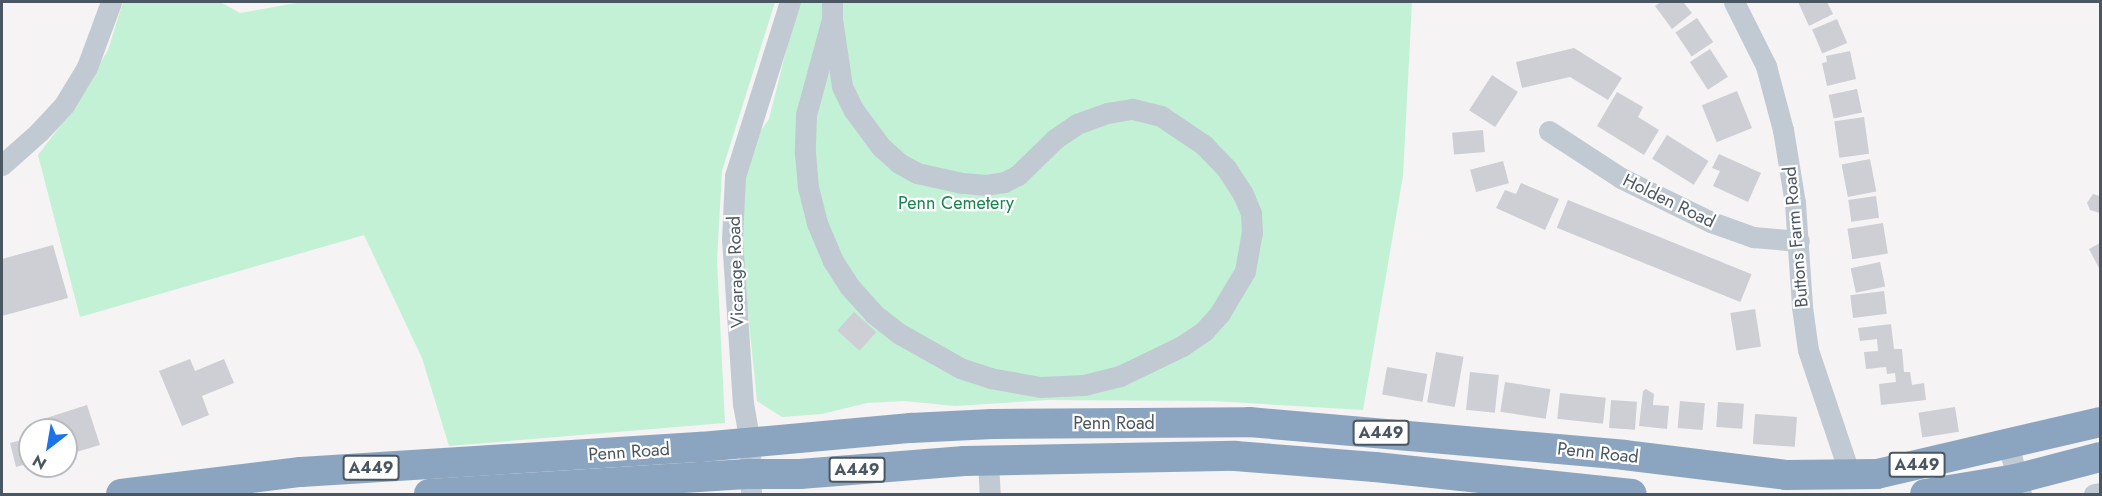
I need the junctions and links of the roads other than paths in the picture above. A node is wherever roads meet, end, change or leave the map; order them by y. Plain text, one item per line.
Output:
1 (111, 2) edge
2 (790, 2) edge
3 (1734, 2) edge
4 (832, 10) edge
5 (1549, 131) dead end
6 (2, 165) edge
7 (1799, 241) junction
8 (2100, 422) edge
9 (750, 443) junction
10 (2008, 443) junction
11 (2100, 457) edge
12 (988, 461) junction
13 (1850, 475) junction
14 (751, 484) edge
15 (2019, 487) edge
16 (2100, 493) edge
17 (121, 495) edge
18 (429, 495) edge
19 (990, 495) edge
20 (1632, 495) edge
21 (1925, 495) edge
22 (2094, 495) edge

1 - 6 street
2 - 9 street, Vicarage Road
3 - 7 street, Buttons Farm Road
4 - 4 street
5 - 7 street, Holden Road
7 - 13 street, Buttons Farm Road
8 - 10 highway, Penn Road / A449
9 - 13 highway, Penn Road / A449
9 - 14 street, Vicarage Road
9 - 17 highway, Penn Road / A449
10 - 13 highway, Penn Road / A449
10 - 15 street
11 - 15 highway, A449
12 - 14 highway, Penn Road / A449
12 - 19 street
12 - 20 highway, Penn Road / A449
14 - 18 highway, Penn Road / A449
15 - 21 highway, A449
16 - 22 street

